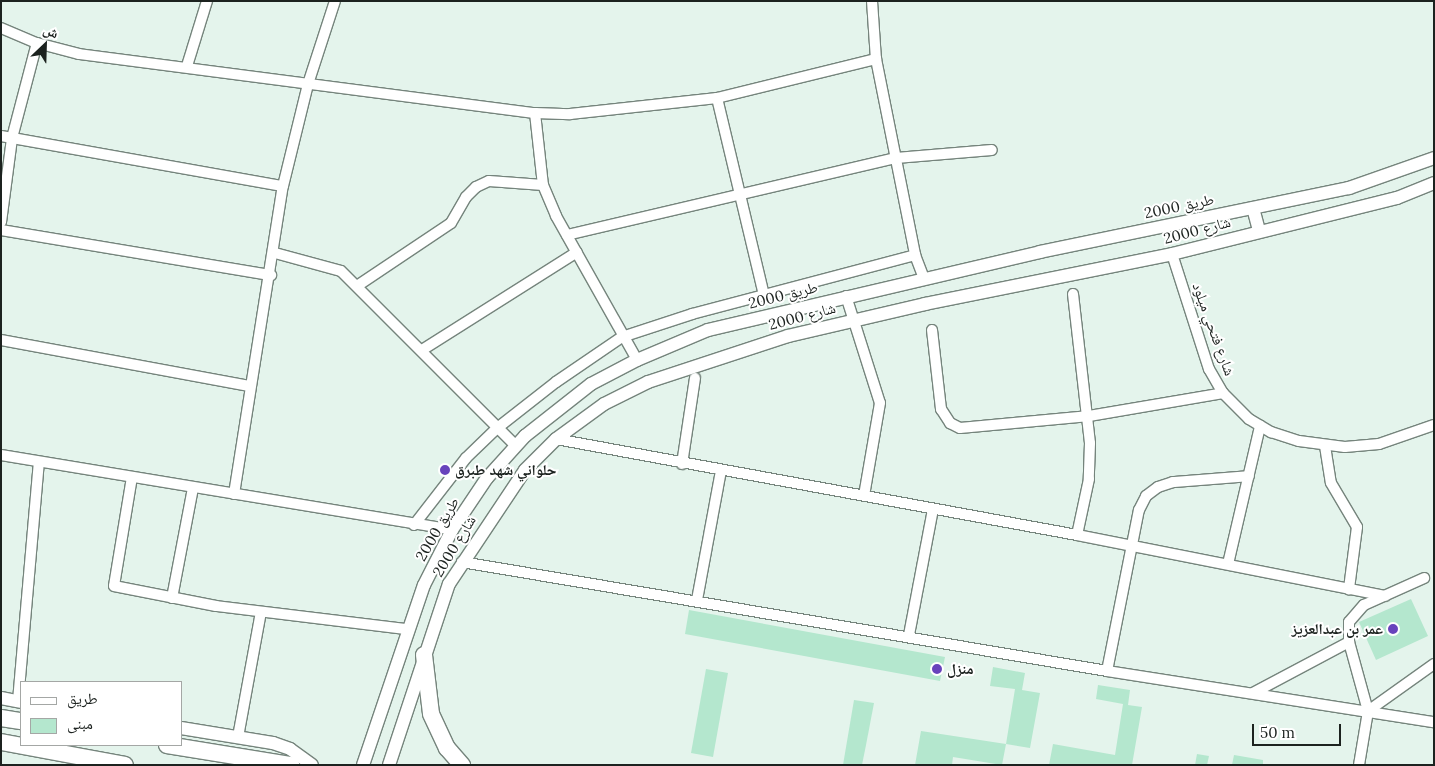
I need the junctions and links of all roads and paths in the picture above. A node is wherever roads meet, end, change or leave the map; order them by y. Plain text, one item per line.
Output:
1 (207, 1) edge
2 (335, 1) edge
3 (872, 1) edge
4 (1, 28) edge
5 (37, 43) junction
6 (876, 60) junction
7 (187, 66) junction
8 (308, 84) junction
9 (717, 98) junction
10 (535, 113) junction
11 (7, 137) edge
12 (992, 150) dead end
13 (896, 158) junction
14 (1434, 158) edge
15 (1434, 184) edge
16 (543, 185) junction
17 (283, 186) junction
18 (740, 193) junction
19 (1252, 208) junction
20 (1, 222) edge
21 (1, 230) edge
22 (1259, 231) junction
23 (567, 235) junction
24 (577, 252) junction
25 (275, 253) junction
26 (1172, 254) junction
27 (915, 255) junction
28 (271, 275) junction
29 (924, 278) junction
30 (357, 286) junction
31 (1073, 294) dead end
32 (764, 295) junction
33 (846, 296) junction
34 (851, 320) junction
35 (932, 330) dead end
36 (622, 337) junction
37 (1, 340) edge
38 (422, 350) junction
39 (638, 360) junction
40 (695, 378) dead end
41 (250, 386) junction
42 (1223, 393) junction
43 (1088, 416) junction
44 (1434, 425) edge
45 (1260, 426) junction
46 (496, 429) junction
47 (556, 439) junction
48 (516, 446) junction
49 (1325, 446) junction
50 (1, 455) edge
51 (39, 462) junction
52 (682, 464) junction
53 (721, 470) junction
54 (1250, 476) junction
55 (132, 477) junction
56 (193, 488) junction
57 (234, 494) junction
58 (864, 496) junction
59 (933, 509) junction
60 (414, 525) junction
61 (452, 530) junction
62 (1077, 535) junction
63 (1132, 546) junction
64 (462, 562) junction
65 (1228, 564) junction
66 (1424, 578) dead end
67 (1349, 589) junction
68 (1385, 596) junction
69 (172, 598) junction
70 (698, 600) junction
71 (261, 612) junction
72 (407, 629) junction
73 (909, 636) junction
74 (1348, 642) junction
75 (424, 655) junction
76 (1434, 664) edge
77 (1107, 671) junction
78 (22, 681) edge
79 (1253, 693) junction
80 (1, 698) edge
81 (20, 702) edge
82 (1368, 711) junction
83 (1, 718) edge
84 (20, 721) edge
85 (1434, 722) edge
86 (182, 728) edge
87 (238, 737) junction
88 (1, 742) edge
89 (20, 745) edge
90 (29, 746) joint
91 (173, 746) edge
92 (1, 749) edge
93 (125, 765) edge
94 (291, 765) edge
95 (312, 765) edge
96 (363, 765) edge
97 (389, 765) edge
98 (462, 765) edge
99 (1359, 765) edge

1 - 7 street
2 - 8 street
3 - 6 street
4 - 5 street
5 - 7 street
5 - 11 street
6 - 9 street
6 - 13 street
7 - 8 street
8 - 10 street
8 - 17 street
9 - 10 street
9 - 18 street
10 - 16 street
11 - 17 street
11 - 20 street
12 - 13 street
13 - 18 street
13 - 27 street
14 - 19 street, طريق 2000
15 - 22 street, شارع 2000
16 - 23 street
16 - 30 street
17 - 25 street
18 - 23 street
18 - 32 street
19 - 22 street
19 - 29 street, طريق 2000
21 - 28 street
22 - 26 street, شارع 2000
23 - 24 street
24 - 36 street
24 - 38 street
25 - 28 street
25 - 30 street
26 - 34 street, شارع 2000
26 - 42 street, شارع فتحي ميلود
27 - 29 street
27 - 32 street
28 - 41 street
29 - 33 street, طريق 2000
30 - 38 street
31 - 43 street
32 - 36 street
33 - 34 street
33 - 39 street, طريق 2000
34 - 47 street, شارع 2000
34 - 58 street
35 - 43 street
36 - 39 street
36 - 46 street
37 - 41 street
38 - 46 street
39 - 48 street, طريق 2000
40 - 52 street
41 - 57 street
42 - 43 street
42 - 45 street, شارع فتحي ميلود
43 - 62 street
44 - 49 street, شارع فتحي ميلود
45 - 49 street, شارع فتحي ميلود
45 - 54 street
46 - 48 street
46 - 60 street
47 - 52 street
47 - 64 street, شارع 2000
48 - 61 street, طريق 2000
49 - 67 street
50 - 51 street
51 - 55 street
51 - 78 street
52 - 53 street
53 - 58 street
53 - 70 street
54 - 63 street
54 - 65 street
55 - 56 street
55 - 69 street
56 - 57 street
56 - 69 street
57 - 60 street
58 - 59 street
59 - 62 street
59 - 73 street
60 - 61 street
61 - 72 street, طريق 2000
62 - 63 street
63 - 65 street
63 - 77 street
64 - 70 street
64 - 75 street, شارع 2000
65 - 67 street
66 - 68 street
67 - 68 street
68 - 74 street
69 - 71 street
70 - 73 street
71 - 72 street
71 - 87 street
72 - 96 street, طريق 2000
73 - 77 street
74 - 79 street
74 - 82 street
75 - 97 street, شارع 2000
75 - 98 highway
76 - 82 street
77 - 79 street
79 - 82 street
80 - 81 street
82 - 85 street
82 - 99 street
83 - 84 highway
86 - 87 street
87 - 95 street
88 - 89 highway
90 - 92 street
90 - 93 highway
91 - 94 highway

